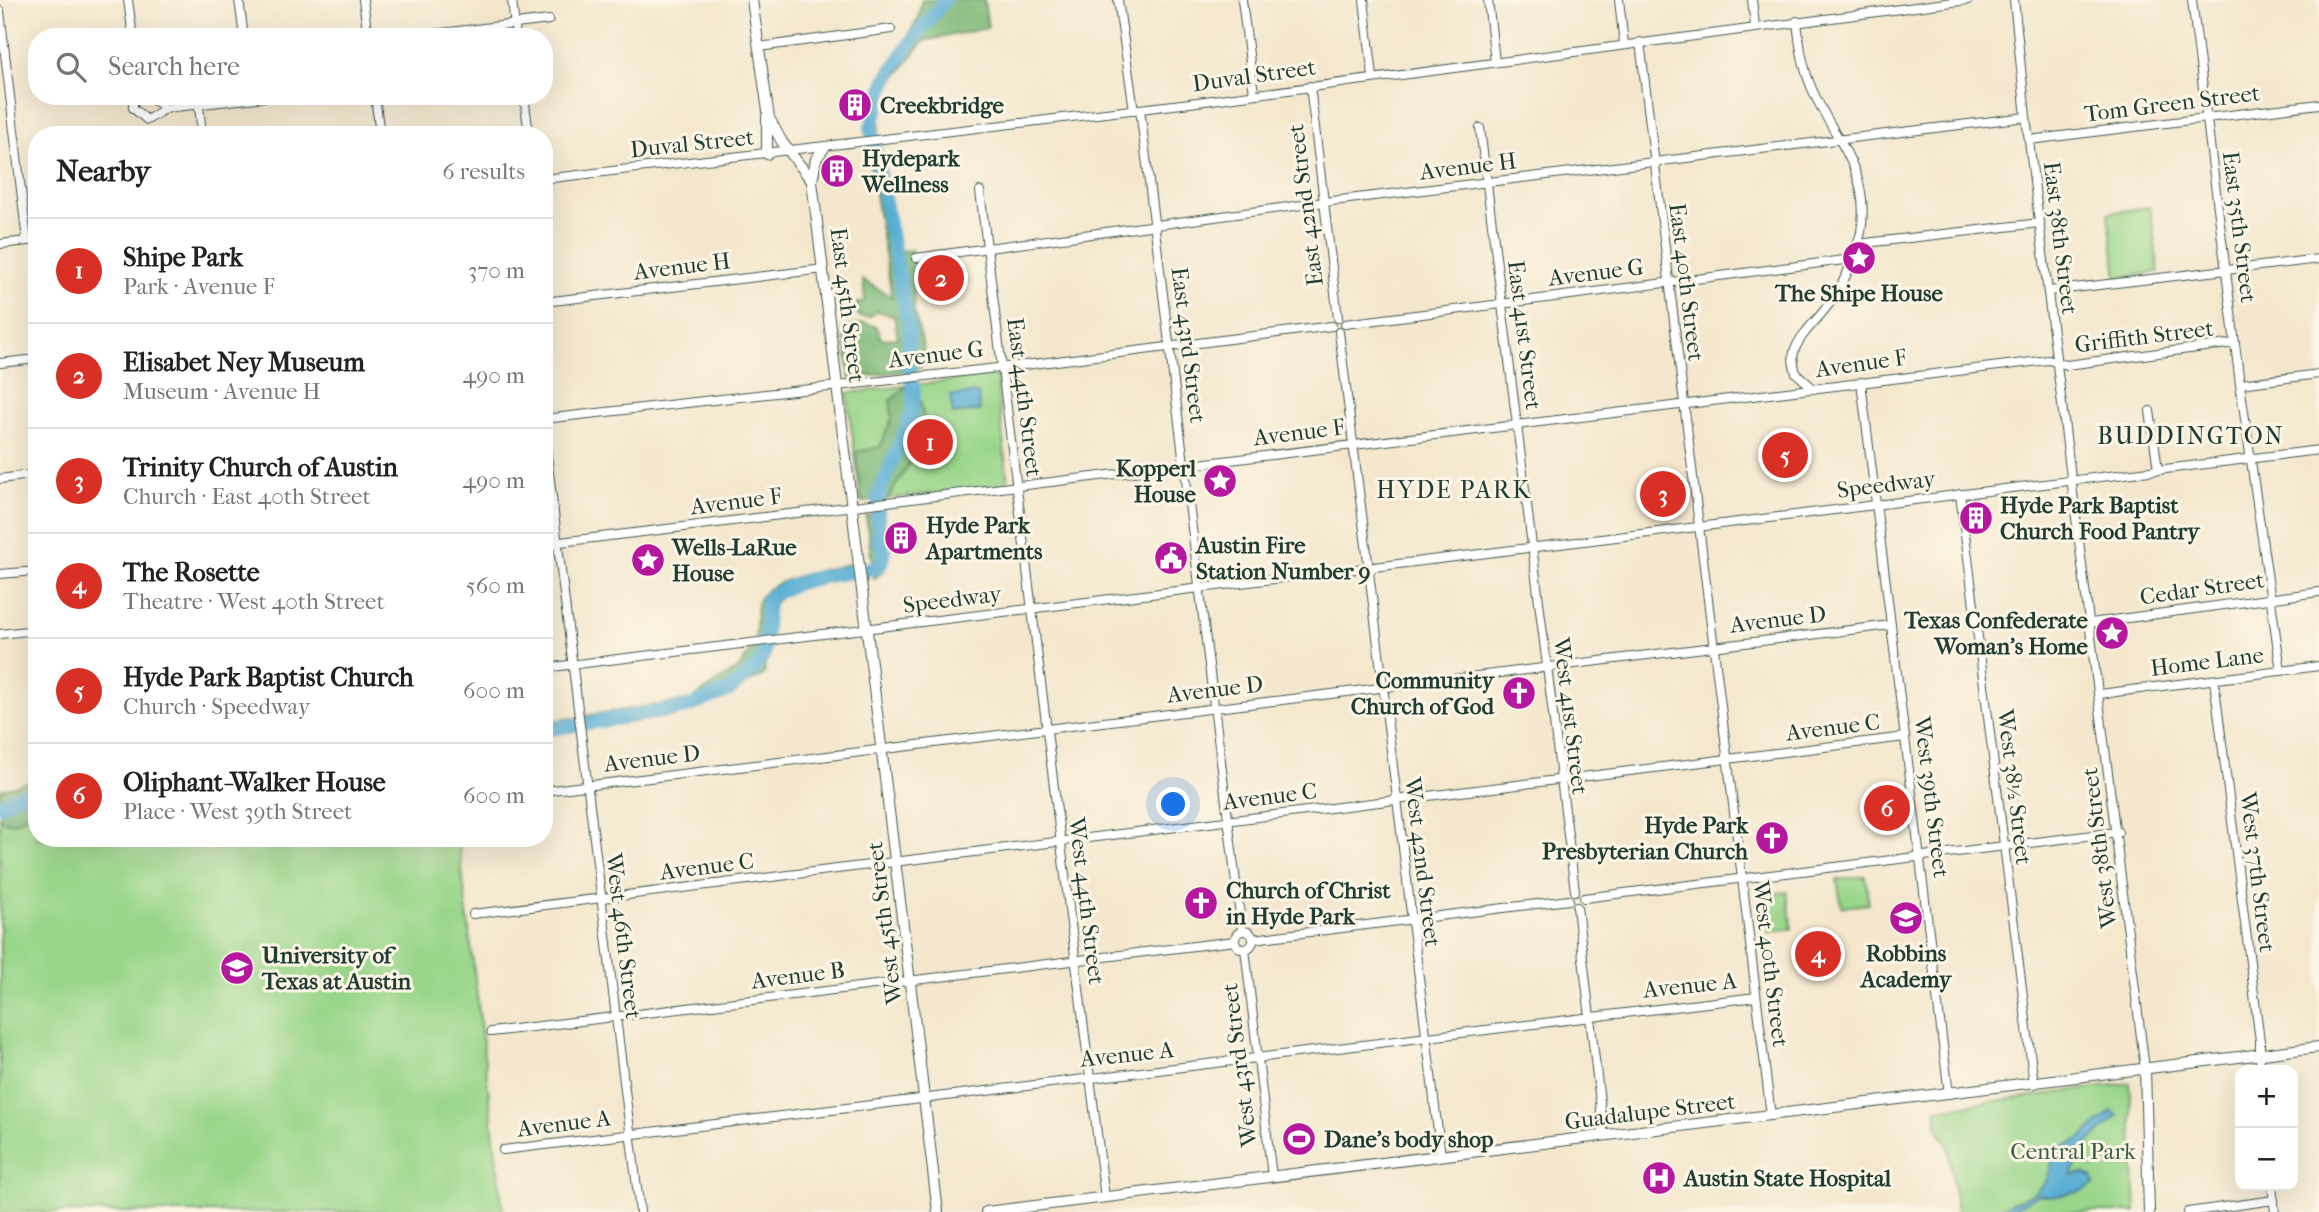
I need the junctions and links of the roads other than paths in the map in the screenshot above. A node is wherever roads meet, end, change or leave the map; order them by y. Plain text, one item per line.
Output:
1 (128, 0) edge
2 (239, 0) edge
3 (363, 0) edge
4 (512, 0) edge
5 (752, 0) edge
6 (1118, 0) edge
7 (1242, 0) edge
8 (1364, 0) edge
9 (1488, 0) edge
10 (1619, 0) edge
11 (1752, 0) edge
12 (1885, 0) edge
13 (1968, 0) edge
14 (2014, 0) edge
15 (2192, 0) edge
16 (1886, 10) junction
17 (0, 11) edge
18 (549, 20) dead end
19 (1797, 21) junction
20 (515, 24) junction
21 (1755, 26) junction
22 (132, 28) edge
23 (243, 28) edge
24 (367, 28) edge
25 (482, 28) edge
26 (515, 28) edge
27 (891, 29) dead end
28 (1640, 42) junction
29 (1625, 44) junction
30 (759, 47) junction
31 (1495, 62) junction
32 (1373, 78) junction
33 (1310, 86) junction
34 (1254, 94) junction
35 (2319, 104) edge
36 (133, 105) edge
37 (161, 105) edge
38 (199, 105) joint
39 (376, 105) edge
40 (525, 105) edge
41 (166, 108) junction
42 (1137, 109) junction
43 (767, 112) junction
44 (2026, 117) junction
45 (2207, 118) junction
46 (201, 126) edge
47 (379, 126) edge
48 (528, 126) edge
49 (1480, 128) dead end
50 (1842, 139) junction
51 (2029, 140) junction
52 (824, 148) junction
53 (790, 152) junction
54 (768, 154) junction
55 (1652, 163) junction
56 (553, 178) edge
57 (812, 181) junction
58 (1486, 184) junction
59 (980, 191) dead end
60 (1324, 202) junction
61 (28, 211) edge
62 (2040, 223) junction
63 (1155, 225) junction
64 (28, 240) edge
65 (0, 244) edge
66 (1857, 244) junction
67 (987, 247) junction
68 (916, 258) dead end
69 (2319, 259) edge
70 (1853, 260) junction
71 (824, 269) junction
72 (2226, 270) junction
73 (1667, 282) junction
74 (2049, 291) junction
75 (553, 301) edge
76 (1501, 304) junction
77 (1338, 325) junction
78 (2235, 343) junction
79 (1170, 345) junction
80 (28, 360) edge
81 (2057, 362) junction
82 (0, 363) edge
83 (1002, 366) junction
84 (2319, 374) edge
85 (1861, 382) junction
86 (838, 384) junction
87 (2240, 384) junction
88 (1814, 389) junction
89 (1683, 404) junction
90 (2150, 411) dead end
91 (553, 418) edge
92 (1517, 424) junction
93 (1353, 445) junction
94 (2319, 450) edge
95 (2250, 458) junction
96 (1185, 466) junction
97 (2158, 470) junction
98 (28, 475) edge
99 (0, 478) edge
100 (2072, 480) junction
101 (1017, 486) junction
102 (1960, 494) junction
103 (553, 503) edge
104 (1877, 505) junction
105 (853, 507) junction
106 (1699, 526) junction
107 (558, 542) junction
108 (553, 543) edge
109 (1531, 546) junction
110 (1369, 567) junction
111 (28, 572) edge
112 (0, 574) edge
113 (1200, 587) junction
114 (2319, 592) edge
115 (2270, 598) junction
116 (1032, 608) junction
117 (2091, 623) junction
118 (1891, 625) junction
119 (868, 628) junction
120 (28, 631) edge
121 (0, 634) edge
122 (1714, 646) junction
123 (573, 665) junction
124 (2319, 666) edge
125 (553, 667) edge
126 (1546, 667) junction
127 (2281, 671) junction
128 (2214, 680) junction
129 (1381, 688) junction
130 (2100, 694) junction
131 (1215, 708) junction
132 (1047, 729) junction
133 (1905, 737) junction
134 (883, 749) junction
135 (1728, 759) junction
136 (1560, 780) junction
137 (586, 786) junction
138 (553, 790) edge
139 (1396, 800) junction
140 (1229, 821) junction
141 (2118, 832) junction
142 (1061, 841) junction
143 (2003, 846) junction
144 (1920, 855) junction
145 (896, 862) junction
146 (1740, 878) junction
147 (1575, 891) junction
148 (600, 898) junction
149 (1584, 898) junction
150 (1569, 900) junction
151 (1577, 907) junction
152 (472, 914) dead end
153 (1411, 918) junction
154 (1242, 930) junction
155 (1253, 939) junction
156 (1234, 941) junction
157 (1245, 949) junction
158 (1075, 960) junction
159 (910, 981) junction
160 (1756, 997) junction
161 (1590, 1015) junction
162 (615, 1017) junction
163 (491, 1032) dead end
164 (1426, 1036) junction
165 (2319, 1047) edge
166 (2259, 1055) junction
167 (1258, 1058) junction
168 (2260, 1065) edge
169 (2145, 1069) junction
170 (1090, 1077) junction
171 (2034, 1084) junction
172 (1949, 1094) junction
173 (924, 1098) junction
174 (1771, 1116) junction
175 (630, 1134) junction
176 (1604, 1136) junction
177 (503, 1150) dead end
178 (1441, 1156) junction
179 (1272, 1177) junction
180 (2273, 1191) edge
181 (1105, 1198) junction
182 (2274, 1200) junction
183 (1003, 1211) edge
184 (640, 1212) edge
185 (937, 1212) edge
186 (986, 1212) edge
187 (2149, 1212) edge
188 (2188, 1212) edge
189 (2275, 1212) edge

1 - 22 street
2 - 23 street
3 - 24 street
4 - 20 street
5 - 30 main road, East 45th Street
6 - 42 street, East 43rd Street
7 - 34 street
8 - 32 street
9 - 31 street
10 - 29 street
11 - 21 street
12 - 16 street
13 - 16 street, Duval Street
14 - 44 street, East 38th Street
15 - 45 street, East 35th Street
16 - 19 street, Duval Street
17 - 61 street
18 - 20 street
19 - 21 street, Duval Street
19 - 50 street
20 - 25 street
20 - 26 street
21 - 28 street, Duval Street
27 - 30 street
28 - 29 street, Duval Street
28 - 55 street, East 40th Street
29 - 31 street, Duval Street
30 - 43 main road, East 45th Street
31 - 32 street, Duval Street
32 - 33 street, Duval Street
33 - 34 street, Duval Street
33 - 60 street, East 42nd Street
34 - 42 street, Duval Street
35 - 45 street, Tom Green Street
36 - 41 street
37 - 41 street
38 - 41 street
38 - 46 street
39 - 47 street
40 - 48 street
42 - 52 street, Duval Street
42 - 63 street, East 43rd Street
43 - 53 main road, East 45th Street
43 - 54 main road
44 - 50 street, Avenue H
44 - 51 street, East 38th Street
45 - 51 street, Tom Green Street
45 - 72 street, East 35th Street
49 - 58 street, East 41st Street
50 - 55 street, Avenue H
50 - 66 street
51 - 62 street, East 38th Street
52 - 53 street, Duval Street
52 - 57 main road
53 - 54 street, Duval Street
53 - 57 main road, East 45th Street
54 - 56 street, Duval Street
55 - 58 street, Avenue H
55 - 73 street, East 40th Street
57 - 71 main road, East 45th Street
58 - 60 street, Avenue H
58 - 76 street, East 41st Street
59 - 67 street, East 44th Street
60 - 63 street, Avenue H
60 - 77 street, East 42nd Street
62 - 66 street
62 - 74 street, East 38th Street
63 - 67 street, Avenue H
63 - 79 street, East 43rd Street
64 - 65 street
66 - 70 street
67 - 68 street, Avenue H
67 - 83 street, East 44th Street
69 - 72 street
70 - 73 street, Avenue G
70 - 88 street
71 - 75 street, Avenue H
71 - 86 main road, East 45th Street
72 - 74 street
72 - 78 street, East 35th Street
73 - 76 street, Avenue G
73 - 89 street, East 40th Street
74 - 81 street, East 38th Street
76 - 77 street, Avenue G
76 - 92 street, East 41st Street
77 - 79 street, Avenue G
77 - 93 street, East 42nd Street
78 - 81 street, Griffith Street
78 - 87 street, East 35th Street
79 - 83 street, Avenue G
79 - 96 street, East 43rd Street
80 - 82 street
81 - 85 street, Avenue F
81 - 100 street, East 38th Street
83 - 86 street, Avenue G
83 - 101 street, East 44th Street
84 - 87 street
85 - 88 street, Avenue F
85 - 104 street, West 39th Street
86 - 91 street, Avenue G
86 - 105 main road, East 45th Street
87 - 95 street, East 35th Street
88 - 89 street, Avenue F
89 - 92 street, Avenue F
89 - 106 street, East 40th Street
90 - 97 street
92 - 93 street, Avenue F
92 - 109 street, East 41st Street
93 - 96 street, Avenue F
93 - 110 street, East 42nd Street
94 - 95 street, Speedway
95 - 97 street, Speedway
95 - 115 street, East 35th Street
96 - 101 street, Avenue F
96 - 113 street, East 43rd Street
97 - 100 street, Speedway
98 - 99 street
100 - 102 street, Speedway
100 - 117 street, West 38th Street
101 - 105 street, Avenue F
101 - 116 street, East 44th Street
102 - 104 street, Speedway
102 - 143 street, West 38½ Street
103 - 107 street, West 46th Street
104 - 106 street, Speedway
104 - 118 street, West 39th Street
105 - 107 street, Avenue F
105 - 119 main road, East 45th Street
106 - 109 street, Speedway
106 - 122 street, West 40th Street
107 - 108 street, Avenue F
107 - 123 street, West 46th Street
109 - 110 street, Speedway
109 - 126 street, West 41st Street
110 - 113 street, Speedway
110 - 129 street, West 42nd Street
111 - 112 street
113 - 116 street, Speedway
113 - 131 street
114 - 115 street, Cedar Street
115 - 117 street, Cedar Street
115 - 127 street, East 35th Street
116 - 119 street, Speedway
116 - 132 street, West 44th Street
117 - 130 street, West 38th Street
118 - 122 street, Avenue D
118 - 133 street, West 39th Street
119 - 123 street, Speedway
119 - 134 main road, West 45th Street
120 - 121 street
122 - 126 street, Avenue D
122 - 135 street, West 40th Street
123 - 125 street, Speedway
123 - 137 street, West 46th Street
124 - 127 street, Home Lane
126 - 129 street, Avenue D
126 - 136 street, West 41st Street
127 - 128 street, Home Lane
128 - 130 street, Home Lane
128 - 166 street, West 37th Street
129 - 131 street, Avenue D
129 - 139 street, West 42nd Street
130 - 141 street, West 38th Street
131 - 132 street, Avenue D
131 - 140 street
132 - 134 street, Avenue D
132 - 142 street, West 44th Street
133 - 135 street, Avenue C
133 - 144 street, West 39th Street
134 - 137 street, Avenue D
134 - 145 main road, West 45th Street
135 - 136 street, Avenue C
135 - 146 street, West 40th Street
136 - 139 street, Avenue C
136 - 147 street, West 41st Street
137 - 138 street, Avenue D
137 - 148 street, West 46th Street
139 - 140 street, Avenue C
139 - 153 street, West 42nd Street
140 - 142 street, Avenue C
140 - 154 street
141 - 143 street
141 - 169 street, West 38th Street
142 - 145 street, Avenue C
142 - 158 street, West 44th Street
143 - 144 street
143 - 171 street, West 38½ Street
144 - 146 street
144 - 172 street, West 39th Street
145 - 148 street, Avenue C
145 - 159 main road, West 45th Street
146 - 149 street
146 - 160 street, West 40th Street
147 - 149 street
147 - 150 street
148 - 152 street, Avenue C
148 - 162 street, West 46th Street
149 - 151 street
150 - 151 street
150 - 153 street
151 - 161 street
153 - 155 street
153 - 164 street, West 42nd Street
154 - 155 street
154 - 156 street
155 - 157 street
156 - 157 street
156 - 158 street, Avenue B
157 - 167 street, West 43rd Street
158 - 159 street, Avenue B
158 - 170 street, West 44th Street
159 - 162 street, Avenue B
159 - 173 main road, West 45th Street
160 - 161 street, Avenue A
160 - 174 street, West 40th Street
161 - 164 street, Avenue A
161 - 176 street
162 - 163 street, Avenue B
162 - 175 street, West 46th Street
164 - 167 street, Avenue A
164 - 178 street, West 42nd Street
165 - 166 main road, Guadalupe Street
166 - 168 street, West 37th Street
166 - 169 main road, Guadalupe Street
167 - 170 street, Avenue A
167 - 179 street, West 43rd Street
169 - 171 main road, Guadalupe Street
169 - 187 main road, West 38th Street
170 - 173 street, Avenue A
170 - 181 street, West 44th Street
171 - 172 main road, Guadalupe Street
172 - 174 main road, Guadalupe Street
173 - 175 street, Avenue A
173 - 185 main road, West 45th Street
174 - 176 main road, Guadalupe Street
175 - 177 street, Avenue A
175 - 184 street, West 46th Street
176 - 178 main road, Guadalupe Street
178 - 179 main road, Guadalupe Street
179 - 181 main road, Guadalupe Street
180 - 182 street
181 - 183 main road, Guadalupe Street
182 - 188 street
182 - 189 street
183 - 186 main road, Guadalupe Street

